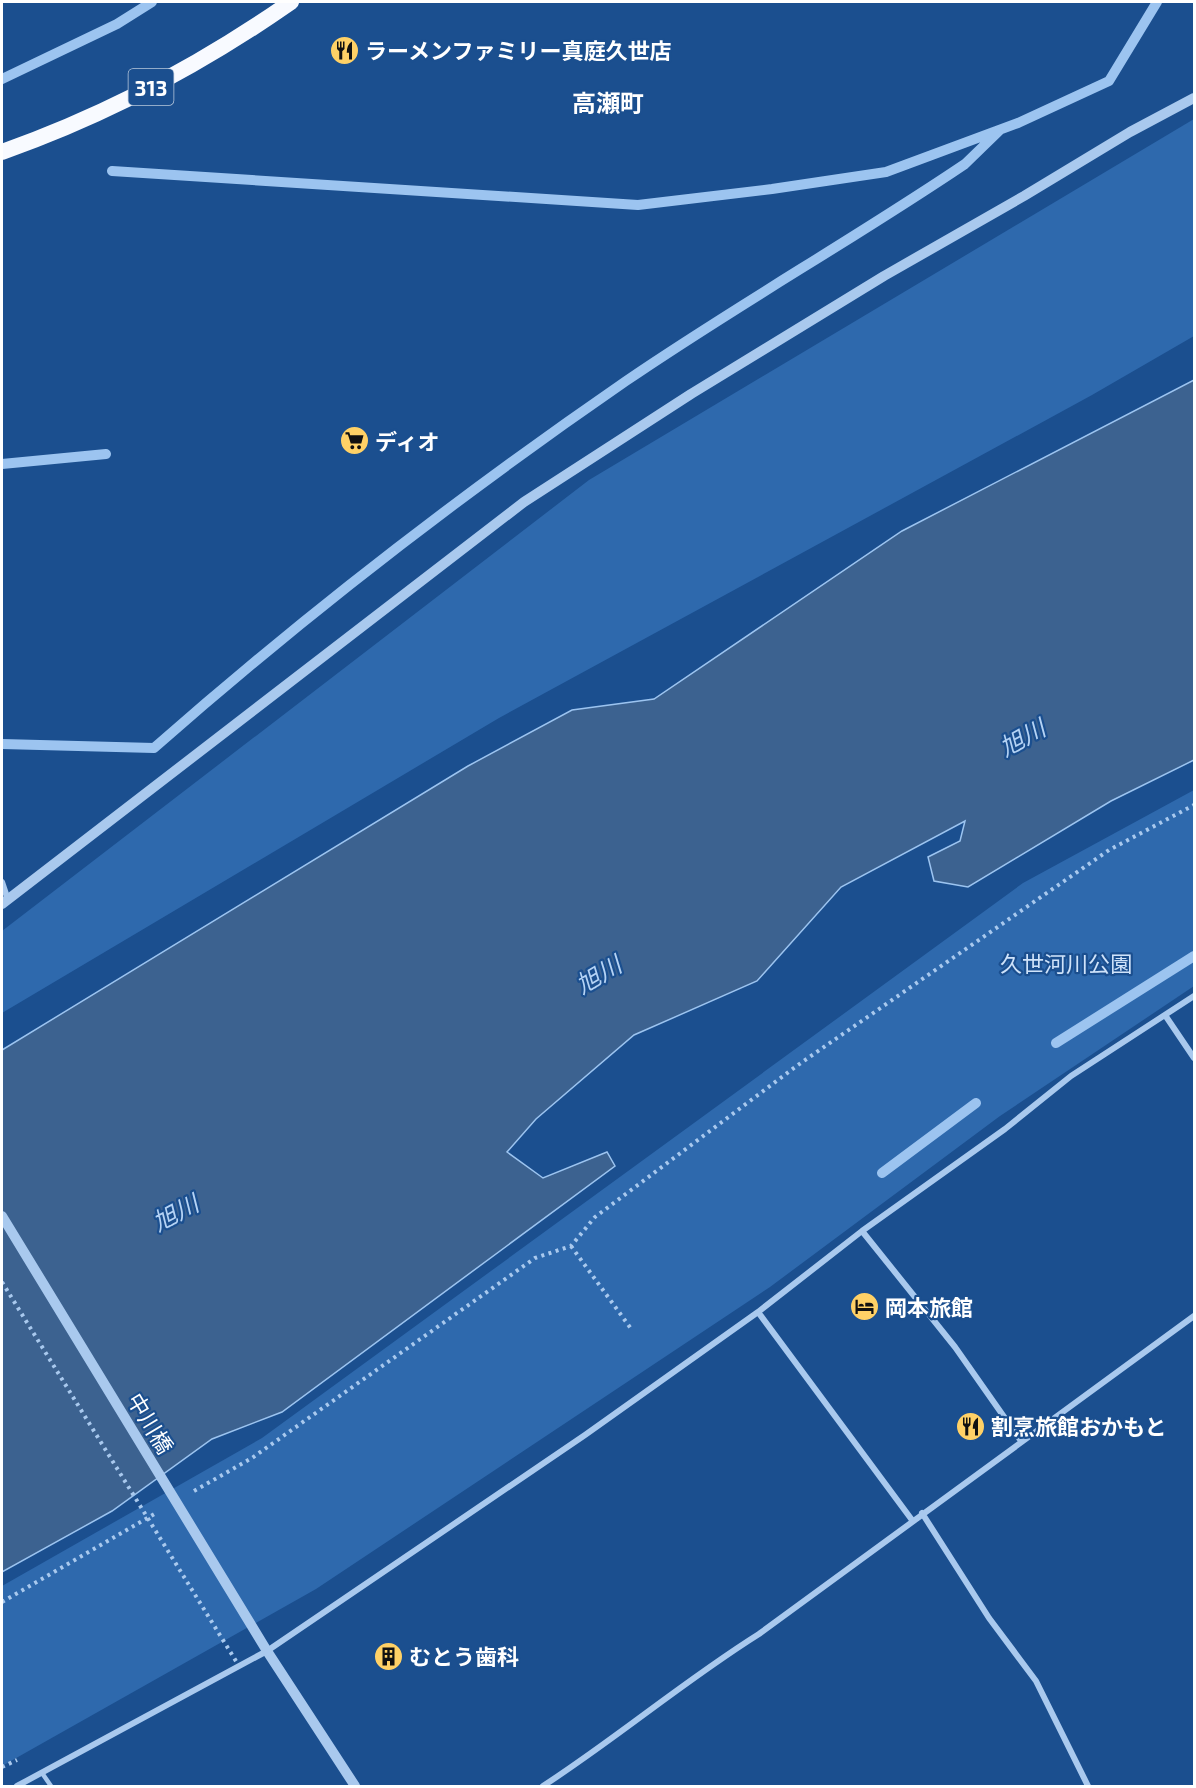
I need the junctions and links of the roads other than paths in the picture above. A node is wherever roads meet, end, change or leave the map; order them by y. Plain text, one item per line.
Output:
1 (291, 2) edge
2 (1194, 98) edge
3 (2, 153) edge
4 (2, 882) edge
5 (5, 902) edge
6 (1194, 996) edge
7 (1165, 1016) junction
8 (1194, 1058) edge
9 (2, 1216) edge
10 (862, 1231) junction
11 (758, 1312) junction
12 (1194, 1316) edge
13 (1021, 1441) junction
14 (922, 1513) junction
15 (912, 1520) junction
16 (267, 1651) junction
17 (42, 1773) junction
18 (17, 1786) edge
19 (51, 1786) edge
20 (355, 1786) edge
21 (543, 1786) edge
22 (1088, 1786) edge

1 - 3 highway, 313
2 - 5 street
4 - 5 street
6 - 7 street
7 - 8 street
7 - 10 street
9 - 16 street, 中川橋, bridge
10 - 11 street
10 - 13 street
11 - 15 street
11 - 16 street
12 - 13 street
13 - 14 street
14 - 15 street
14 - 22 street
15 - 21 street
16 - 17 street
16 - 20 street, 中川橋
17 - 18 street
17 - 19 lane

